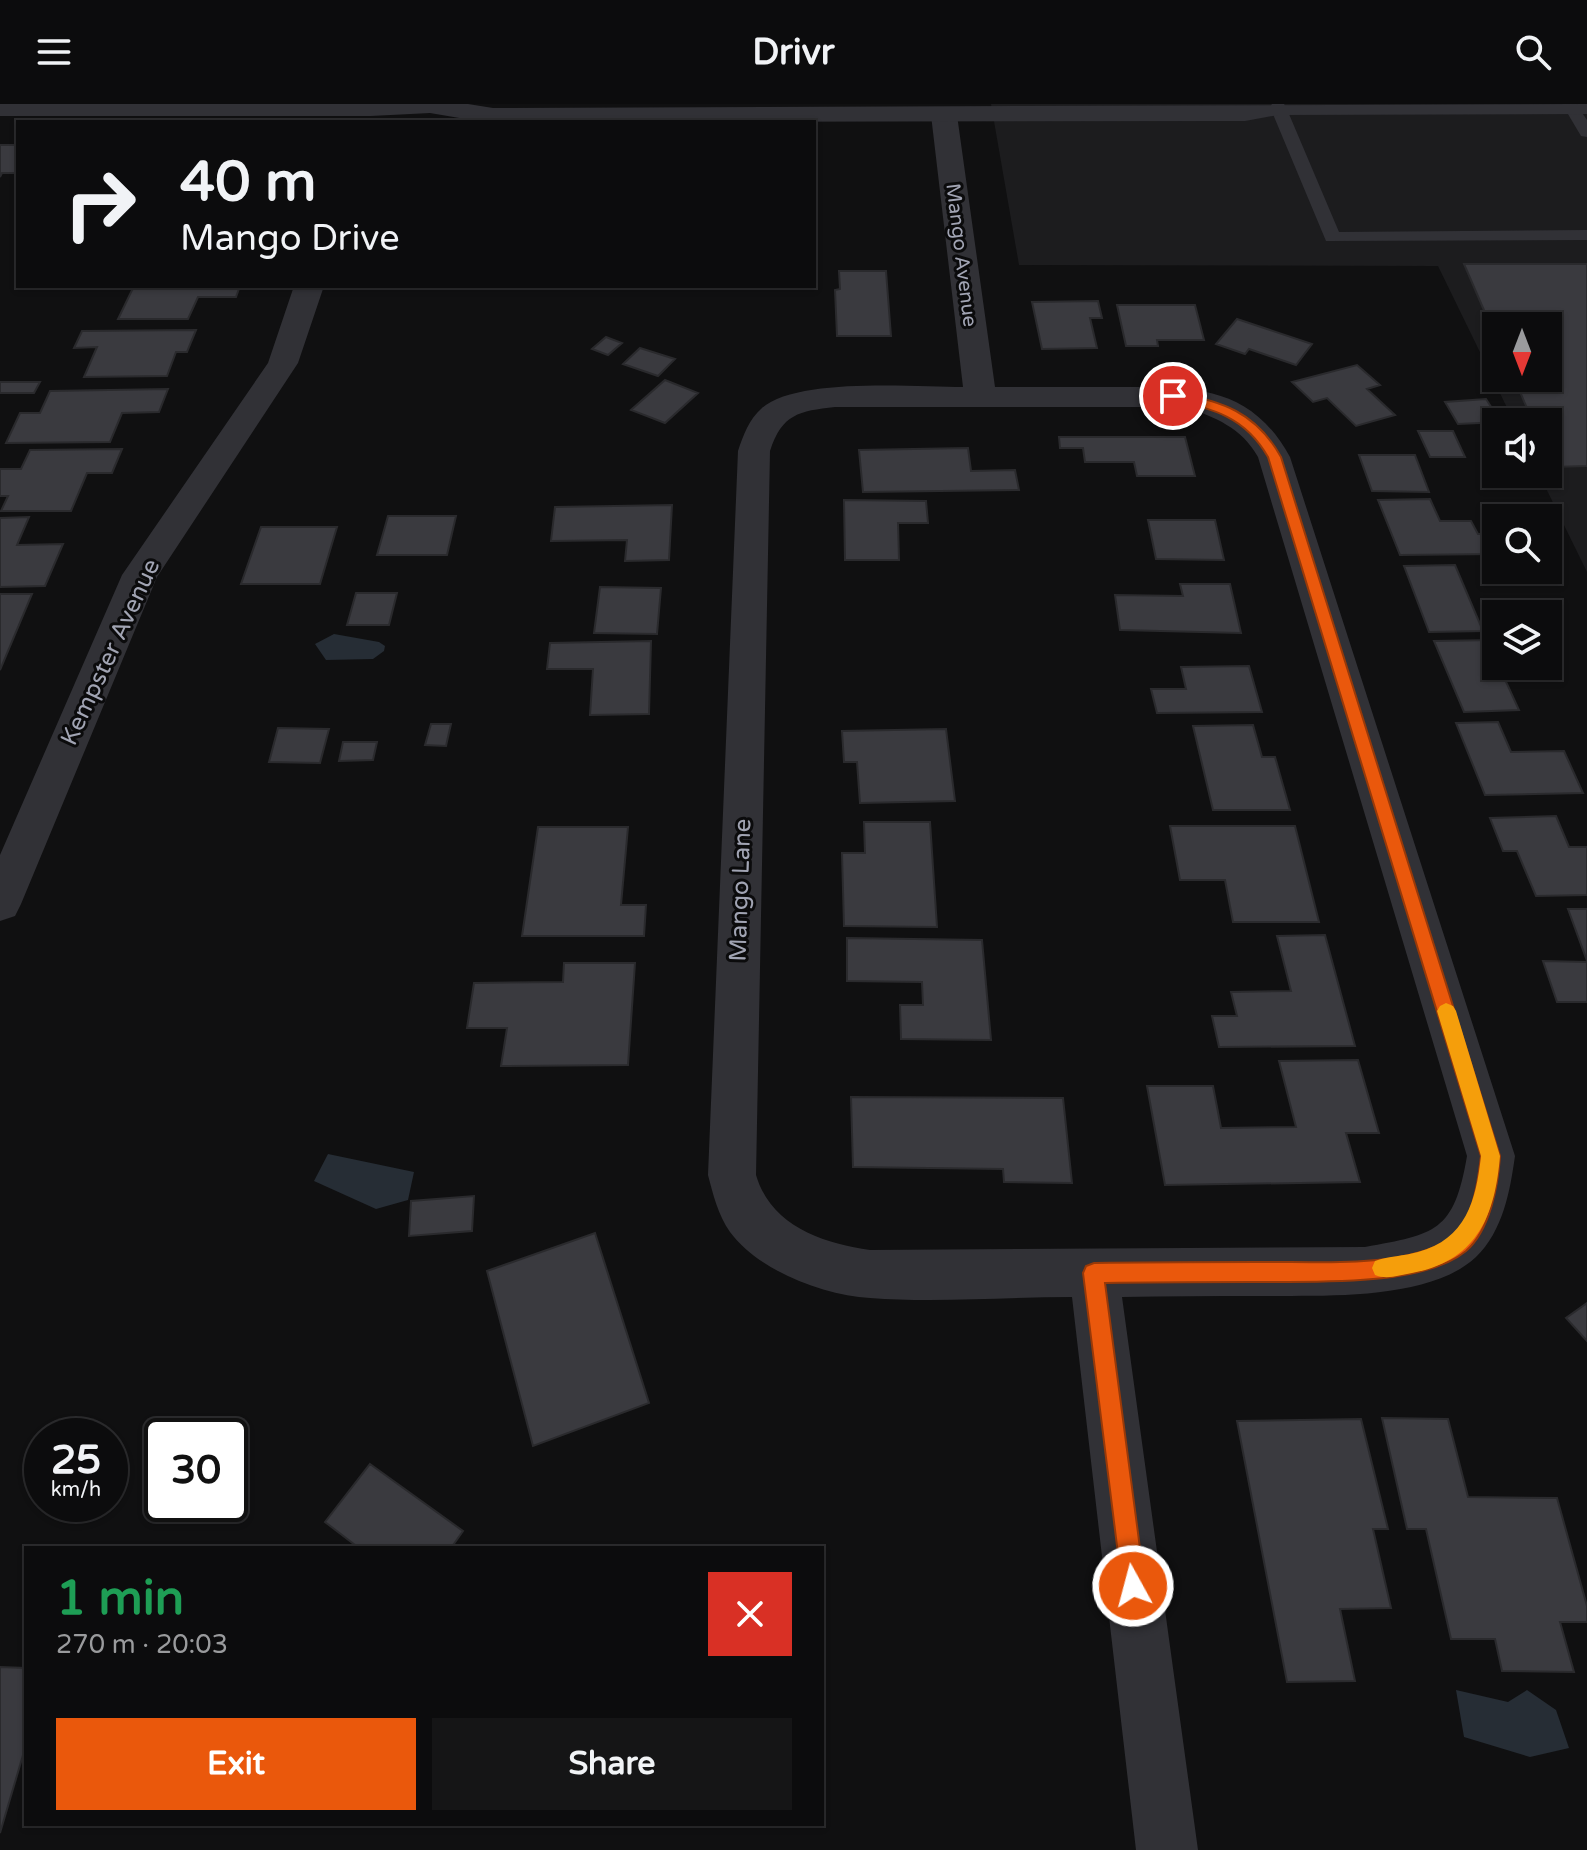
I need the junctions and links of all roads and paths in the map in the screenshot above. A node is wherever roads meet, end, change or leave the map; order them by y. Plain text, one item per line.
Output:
1 (903, 104) edge
2 (996, 104) edge
3 (444, 105) edge
4 (1387, 105) edge
5 (69, 106) edge
6 (203, 106) edge
7 (1273, 106) edge
8 (1578, 106) edge
9 (0, 108) edge
10 (368, 115) edge
11 (944, 115) junction
12 (557, 116) junction
13 (1587, 132) edge
14 (1587, 235) edge
15 (308, 288) edge
16 (980, 396) junction
17 (0, 904) edge
18 (1094, 1273) junction
19 (1167, 1850) edge

1 - 12 street
2 - 7 street
3 - 10 street
3 - 12 street
4 - 7 street
4 - 8 street
5 - 6 street
5 - 9 street
6 - 10 street
7 - 11 street
7 - 14 lane
8 - 13 lane
11 - 12 street
11 - 16 street, Mango Avenue
15 - 17 street, Kempster Avenue
16 - 18 street, Mango Lane
16 - 18 street, Mango Lane
18 - 19 street

